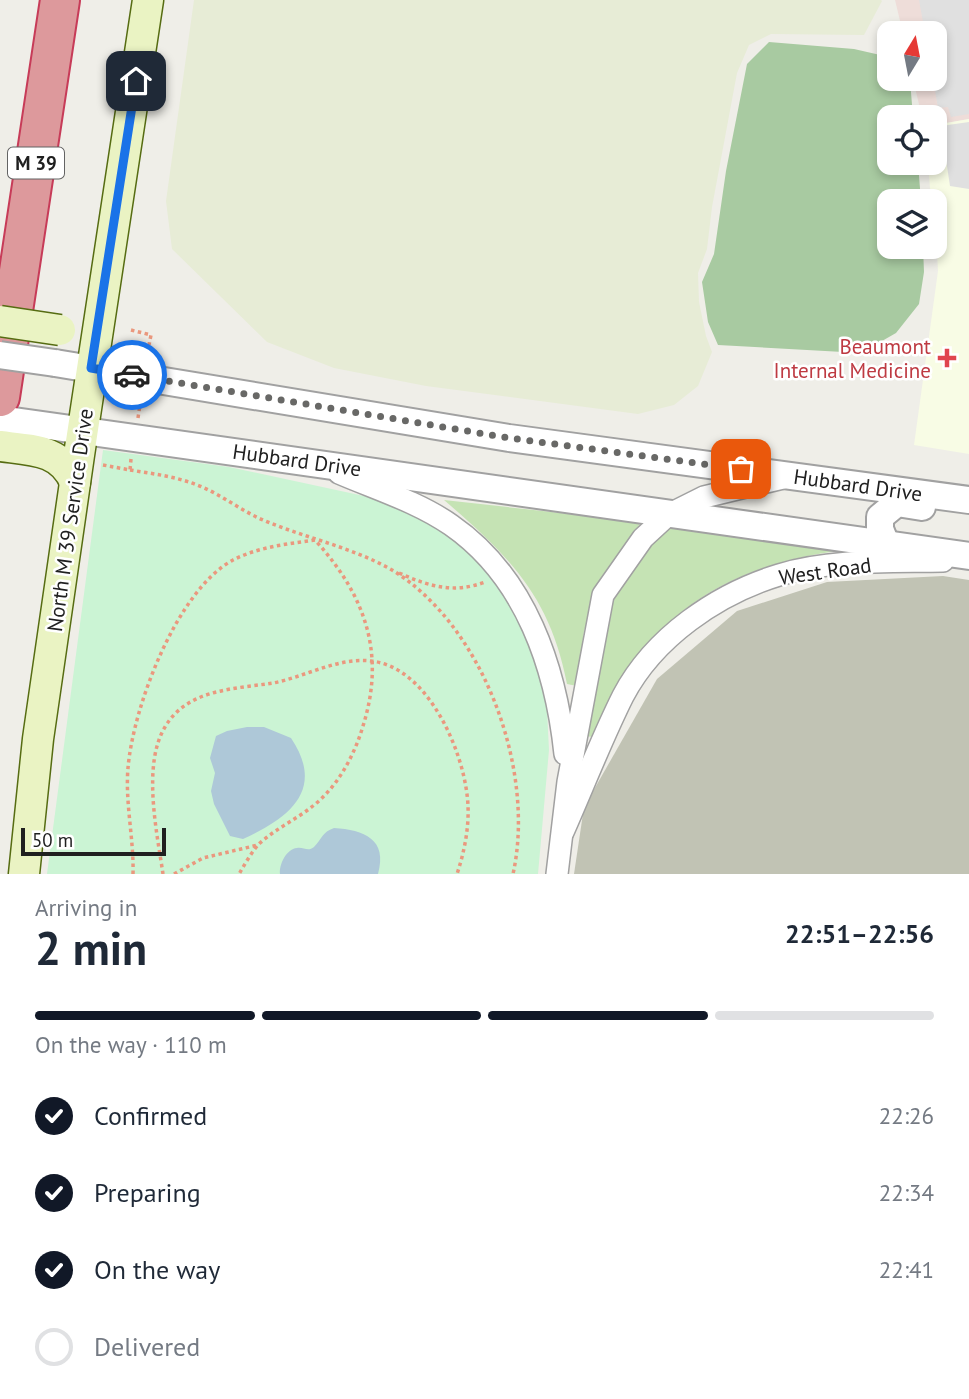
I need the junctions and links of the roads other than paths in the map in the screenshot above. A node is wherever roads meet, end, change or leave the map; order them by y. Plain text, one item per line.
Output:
1 (60, 0) edge
2 (75, 0) edge
3 (148, 0) edge
4 (48, 83) junction
5 (103, 297) junction
6 (0, 321) edge
7 (0, 355) edge
8 (91, 368) junction
9 (0, 397) edge
10 (0, 419) edge
11 (82, 431) junction
12 (46, 439) junction
13 (0, 446) edge
14 (315, 462) junction
15 (792, 476) junction
16 (75, 482) junction
17 (969, 500) edge
18 (969, 513) edge
19 (668, 515) junction
20 (886, 544) junction
21 (969, 558) edge
22 (568, 782) junction
23 (564, 832) junction
24 (24, 874) edge
25 (557, 874) edge

1 - 4 highway, M 39
2 - 4 highway
3 - 5 main road, North M 39 Service Drive
4 - 9 highway, M 39
5 - 6 main road, bridge
5 - 8 main road, North M 39 Service Drive
7 - 8 street, Hubbard Drive, bridge
8 - 11 main road, North M 39 Service Drive
8 - 15 street, Hubbard Drive
10 - 12 street, Hubbard Drive
11 - 12 street, Hubbard Drive
11 - 14 street, Hubbard Drive
11 - 16 main road, North M 39 Service Drive
12 - 13 main road
12 - 16 main road
14 - 19 street, Hubbard Drive
14 - 22 street, West Road
15 - 17 street, Hubbard Drive
15 - 19 street, West Road
16 - 24 main road, North M 39 Service Drive
18 - 20 street
19 - 20 street, Hubbard Drive
19 - 22 street, West Road
20 - 21 street, Hubbard Drive
21 - 23 street, West Road
22 - 23 street, West Road
23 - 25 street, West Road

